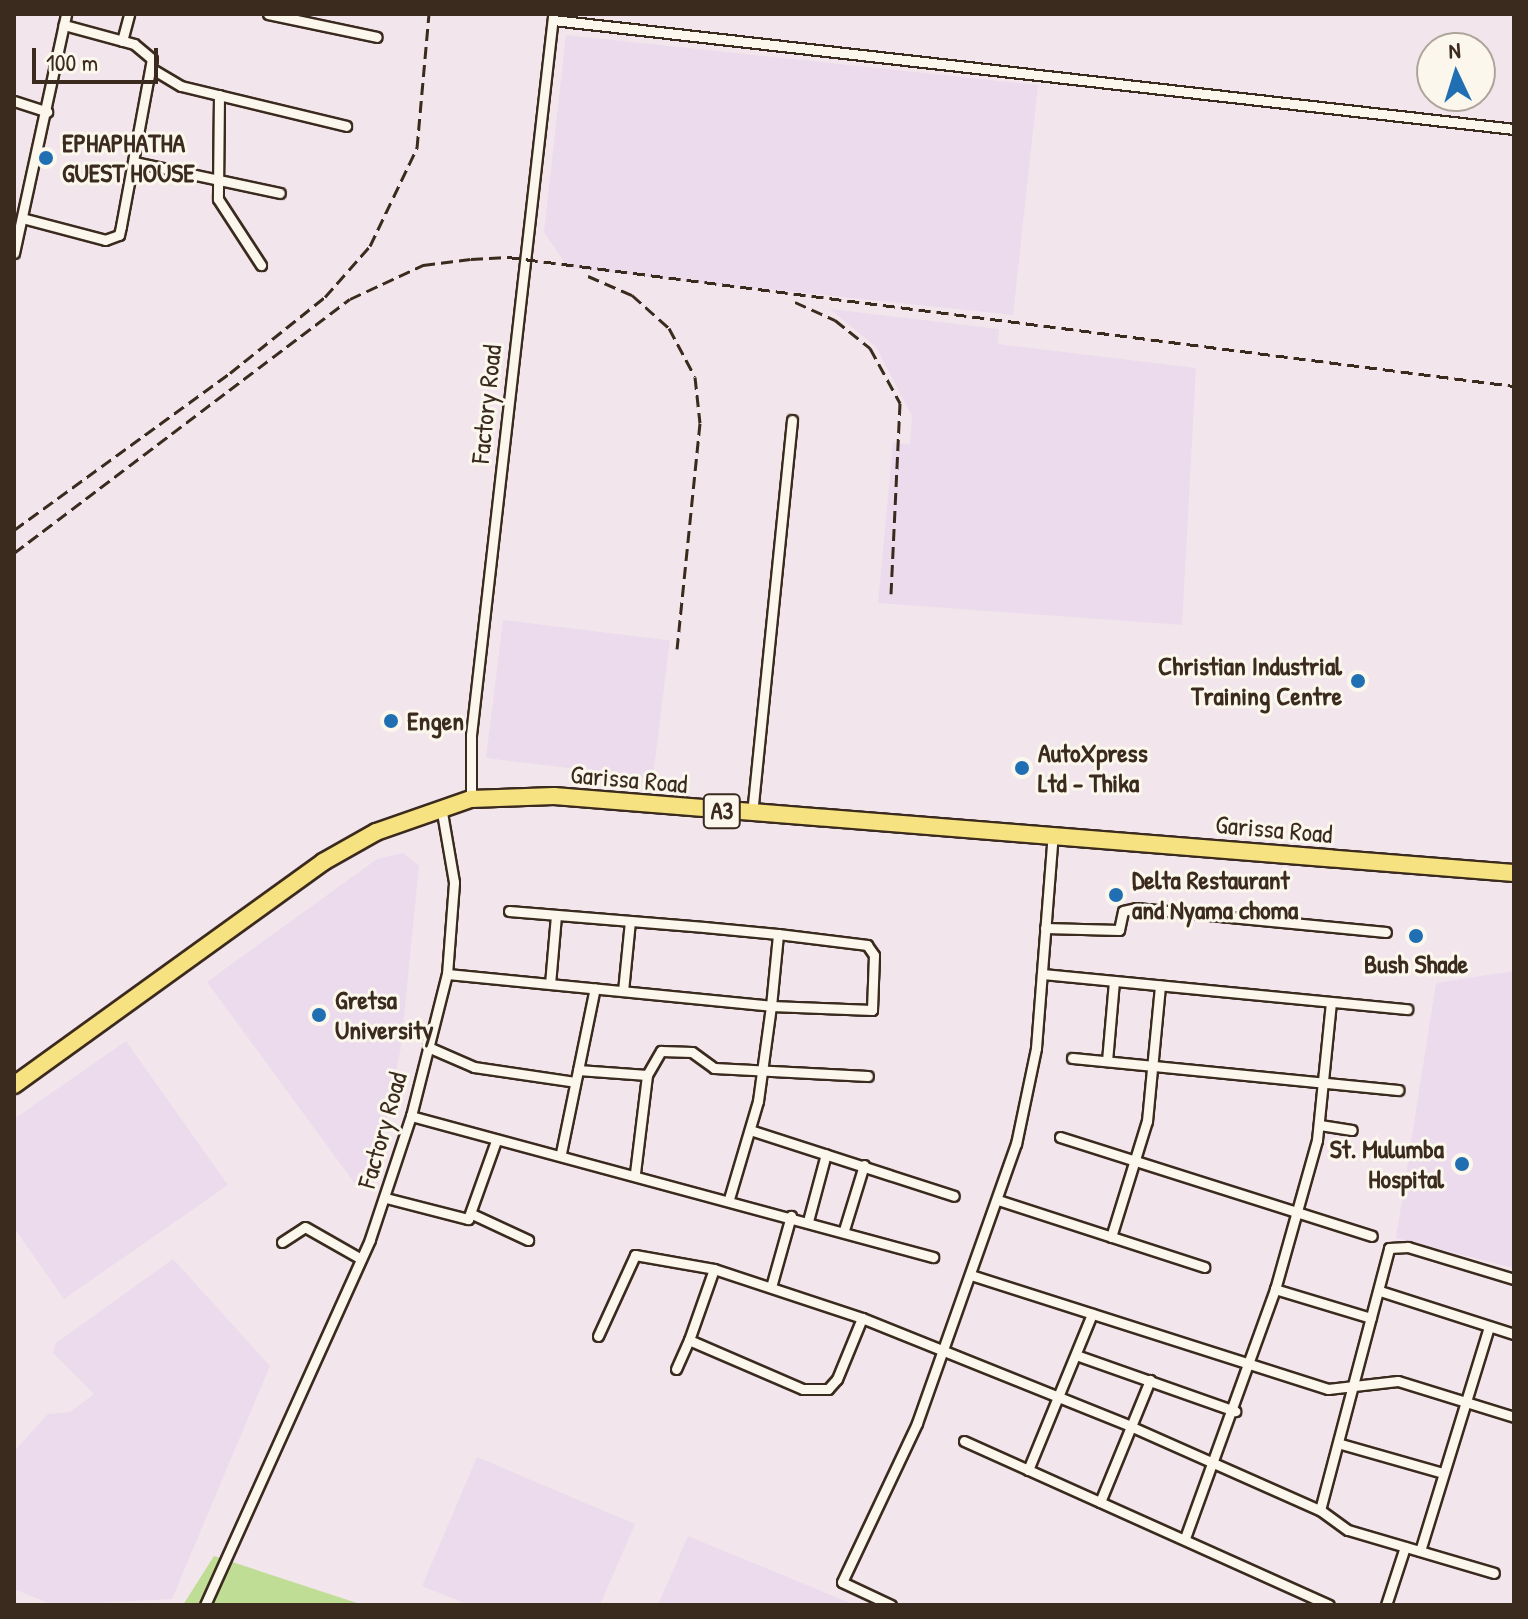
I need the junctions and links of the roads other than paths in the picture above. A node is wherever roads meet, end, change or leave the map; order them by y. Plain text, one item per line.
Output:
1 (66, 14) edge
2 (129, 14) edge
3 (268, 14) edge
4 (553, 17) edge
5 (607, 19) edge
6 (64, 25) junction
7 (377, 37) dead end
8 (122, 41) junction
9 (154, 70) junction
10 (219, 95) junction
11 (14, 101) edge
12 (47, 112) junction
13 (346, 126) dead end
14 (1514, 129) edge
15 (135, 162) junction
16 (215, 181) junction
17 (280, 193) dead end
18 (22, 218) junction
19 (14, 253) edge
20 (261, 265) dead end
21 (792, 420) dead end
22 (471, 799) junction
23 (441, 807) junction
24 (752, 814) junction
25 (1053, 834) junction
26 (1514, 873) edge
27 (509, 911) dead end
28 (556, 915) junction
29 (630, 921) junction
30 (1045, 928) junction
31 (1386, 932) dead end
32 (778, 934) junction
33 (447, 974) junction
34 (1042, 974) junction
35 (1114, 981) junction
36 (550, 984) junction
37 (1160, 986) junction
38 (595, 988) junction
39 (623, 991) junction
40 (1331, 1002) junction
41 (771, 1006) junction
42 (1407, 1009) dead end
43 (428, 1047) junction
44 (1072, 1058) dead end
45 (1107, 1061) junction
46 (1153, 1064) junction
47 (578, 1070) junction
48 (764, 1070) junction
49 (647, 1075) junction
50 (868, 1076) dead end
51 (1324, 1081) junction
52 (575, 1082) junction
53 (14, 1085) edge
54 (1398, 1090) dead end
55 (411, 1116) junction
56 (1320, 1125) junction
57 (750, 1130) junction
58 (1352, 1130) dead end
59 (1060, 1137) dead end
60 (496, 1141) junction
61 (561, 1153) junction
62 (826, 1154) junction
63 (1134, 1161) junction
64 (864, 1165) junction
65 (635, 1173) junction
66 (954, 1196) dead end
67 (386, 1198) junction
68 (729, 1199) junction
69 (998, 1200) junction
70 (1296, 1213) junction
71 (472, 1214) junction
72 (791, 1216) junction
73 (808, 1221) junction
74 (844, 1230) junction
75 (1372, 1236) dead end
76 (1111, 1237) junction
77 (528, 1240) dead end
78 (282, 1242) dead end
79 (933, 1257) dead end
80 (361, 1259) junction
81 (1204, 1267) dead end
82 (714, 1269) junction
83 (974, 1276) junction
84 (1514, 1279) edge
85 (771, 1287) junction
86 (1275, 1289) junction
87 (1380, 1291) junction
88 (1092, 1314) junction
89 (862, 1318) junction
90 (1371, 1318) junction
91 (1489, 1327) junction
92 (1514, 1334) edge
93 (598, 1336) dead end
94 (689, 1340) junction
95 (945, 1351) junction
96 (1076, 1355) junction
97 (1251, 1364) junction
98 (676, 1369) dead end
99 (1150, 1380) junction
100 (1352, 1390) junction
101 (1056, 1396) junction
102 (1464, 1401) junction
103 (1235, 1411) junction
104 (1514, 1417) edge
105 (1130, 1426) junction
106 (964, 1441) dead end
107 (1341, 1444) junction
108 (1216, 1463) junction
109 (1028, 1470) junction
110 (1443, 1473) junction
111 (1100, 1502) junction
112 (1320, 1510) junction
113 (1185, 1538) junction
114 (1405, 1547) junction
115 (1420, 1551) junction
116 (1494, 1573) dead end
117 (205, 1605) edge
118 (891, 1605) edge
119 (1329, 1605) edge
120 (1386, 1605) edge

1 - 6 street
2 - 8 street
3 - 7 street
4 - 5 street
4 - 22 street, Factory Road
5 - 14 street
6 - 8 street
6 - 12 street
8 - 9 street
9 - 10 street
9 - 15 street
10 - 13 street
10 - 16 street
11 - 12 street
12 - 18 street
15 - 16 street
15 - 18 street
16 - 17 street
16 - 20 street
18 - 19 street
21 - 24 street
22 - 23 highway, Garissa Road / A3
22 - 24 highway, Garissa Road / A3
23 - 33 street, Factory Road
23 - 53 highway, Garissa Road / A3
24 - 25 highway, Garissa Road / A3
25 - 26 highway, Garissa Road / A3
25 - 30 street
27 - 28 street
28 - 29 street
28 - 36 street
29 - 32 street
29 - 39 street
30 - 31 street
30 - 34 street
32 - 41 street
32 - 41 street
33 - 36 street
33 - 43 street, Factory Road
34 - 35 street
34 - 69 street
35 - 37 street
35 - 45 street
36 - 38 street
37 - 40 street
37 - 46 street
38 - 39 street
38 - 47 street
39 - 41 street
40 - 42 street
40 - 51 street
41 - 48 street
43 - 52 street
43 - 55 street, Factory Road
44 - 45 street
45 - 46 street
46 - 51 street
46 - 63 street
47 - 49 street
47 - 52 street
48 - 49 street
48 - 50 street
48 - 57 street
49 - 65 street
51 - 54 street
51 - 56 street
52 - 61 street
55 - 60 street
55 - 67 street, Factory Road
56 - 58 street
56 - 70 street
57 - 62 street
57 - 68 street
59 - 63 street
60 - 61 street
60 - 71 street
61 - 65 street
62 - 64 street
62 - 73 street
63 - 70 street
63 - 76 street
64 - 66 street
64 - 74 street
65 - 68 street
67 - 71 street
67 - 80 street, Factory Road
68 - 72 street
69 - 76 street
69 - 83 street
70 - 75 street
70 - 86 street
71 - 77 street
72 - 73 street
72 - 85 street
73 - 74 street
74 - 79 street
76 - 81 street
78 - 80 street
80 - 117 street, Factory Road
82 - 85 street
82 - 93 street
82 - 94 street
83 - 88 street
83 - 95 street
84 - 87 street
85 - 89 street
86 - 90 street
86 - 97 street
87 - 90 street
87 - 91 street
88 - 96 street
88 - 97 street
89 - 94 street
89 - 95 street
90 - 100 street
91 - 92 street
91 - 102 street
94 - 98 street
95 - 101 street
95 - 118 street
96 - 99 street
96 - 101 street
97 - 100 street
97 - 103 street
99 - 103 street
99 - 105 street
100 - 102 street
100 - 107 street
101 - 105 street
101 - 109 street
102 - 104 street
102 - 110 street
103 - 108 street
105 - 108 street
105 - 111 street
106 - 109 street
107 - 110 street
107 - 112 street
108 - 112 street
108 - 113 street
109 - 111 street
110 - 115 street
111 - 113 street
112 - 114 street
113 - 119 street
114 - 115 street
114 - 120 street
115 - 116 street

